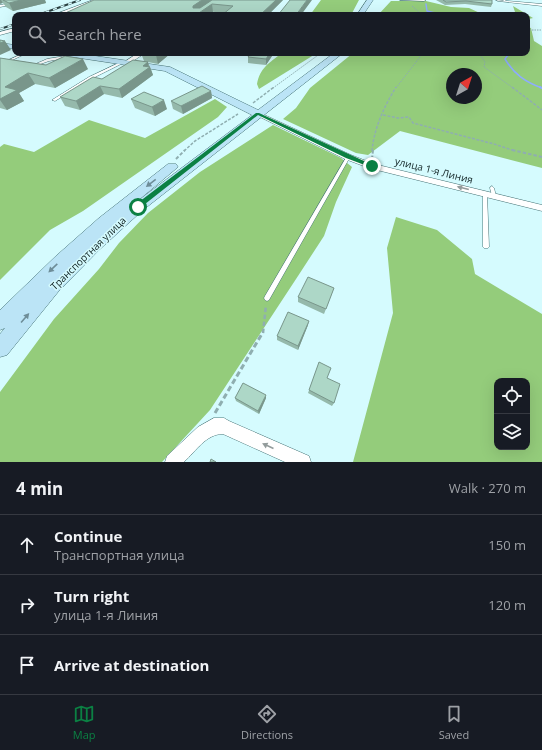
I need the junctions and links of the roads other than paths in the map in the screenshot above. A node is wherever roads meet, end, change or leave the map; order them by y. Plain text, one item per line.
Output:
1 (97, 0) edge
2 (370, 0) edge
3 (373, 0) edge
4 (402, 0) edge
5 (407, 0) edge
6 (424, 0) edge
7 (498, 0) edge
8 (505, 0) edge
9 (12, 4) edge
10 (542, 5) edge
11 (0, 6) edge
12 (63, 12) edge
13 (362, 12) edge
14 (369, 12) edge
15 (12, 30) edge
16 (0, 34) edge
17 (0, 44) edge
18 (12, 46) edge
19 (20, 56) edge
20 (66, 56) edge
21 (83, 56) edge
22 (137, 56) edge
23 (325, 56) edge
24 (334, 56) edge
25 (126, 62) junction
26 (0, 65) edge
27 (32, 67) edge
28 (54, 100) dead end
29 (253, 109) junction
30 (348, 157) junction
31 (485, 194) junction
32 (542, 208) edge
33 (486, 248) dead end
34 (267, 298) road end
35 (0, 322) edge
36 (0, 348) edge
37 (173, 462) edge
38 (303, 462) edge

1 - 12 street
2 - 13 street
3 - 14 street
4 - 5 street
5 - 6 street
7 - 8 street
8 - 10 street
9 - 11 lane
15 - 16 street
17 - 18 street
19 - 26 lane
20 - 27 lane
21 - 25 street
22 - 25 street
23 - 29 street, Транспортная улица
24 - 29 street, Транспортная улица
25 - 28 lane
25 - 29 street
29 - 30 street, улица 1-я Линия
29 -> 35 street, Транспортная улица
36 -> 29 street, Транспортная улица
31 -> 30 street, улица 1-я Линия
30 - 34 lane
31 - 32 street, улица 1-я Линия
31 - 33 lane
38 -> 37 street

